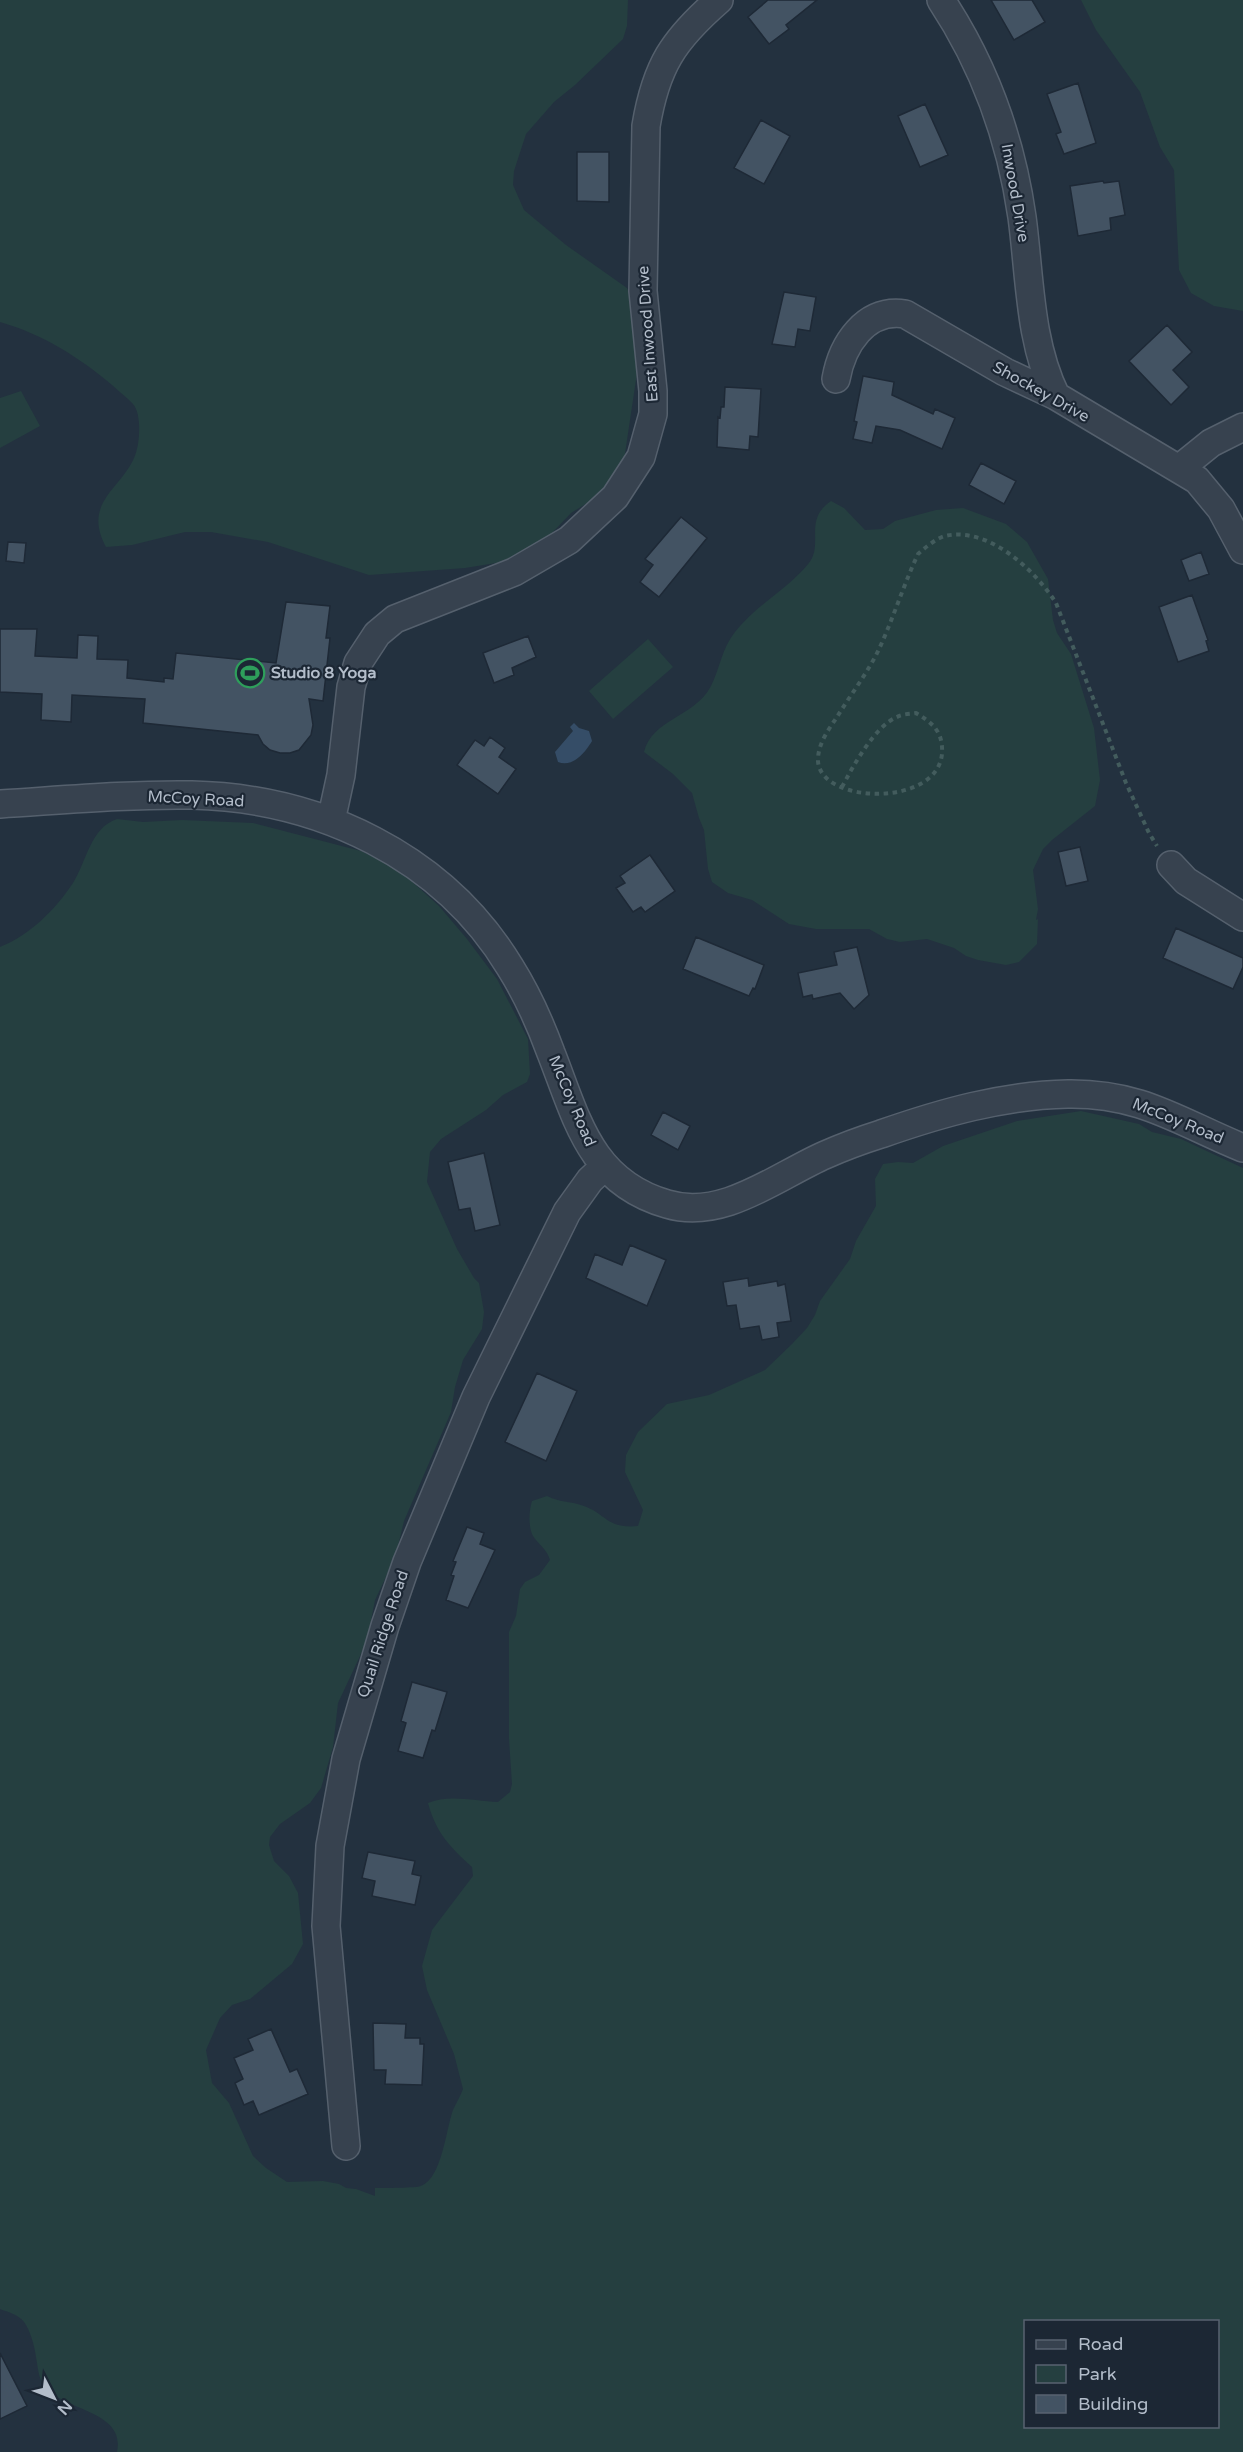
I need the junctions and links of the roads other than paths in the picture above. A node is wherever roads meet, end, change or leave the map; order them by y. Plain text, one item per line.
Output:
1 (719, 0) edge
2 (941, 0) edge
3 (836, 379) dead end
4 (1056, 396) junction
5 (1243, 427) edge
6 (1180, 468) junction
7 (1243, 550) edge
8 (0, 804) edge
9 (331, 821) junction
10 (1171, 865) road end
11 (1243, 917) edge
12 (1243, 1148) edge
13 (604, 1167) junction
14 (346, 2146) dead end

1 - 9 street, East Inwood Drive
2 - 4 street, Inwood Drive
3 - 4 street, Shockey Drive
4 - 6 street, Shockey Drive
5 - 6 street
6 - 7 street, Shockey Drive
8 - 9 street, McCoy Road
9 - 13 street, McCoy Road
10 - 11 street
12 - 13 street, McCoy Road
13 - 14 street, Quail Ridge Road

